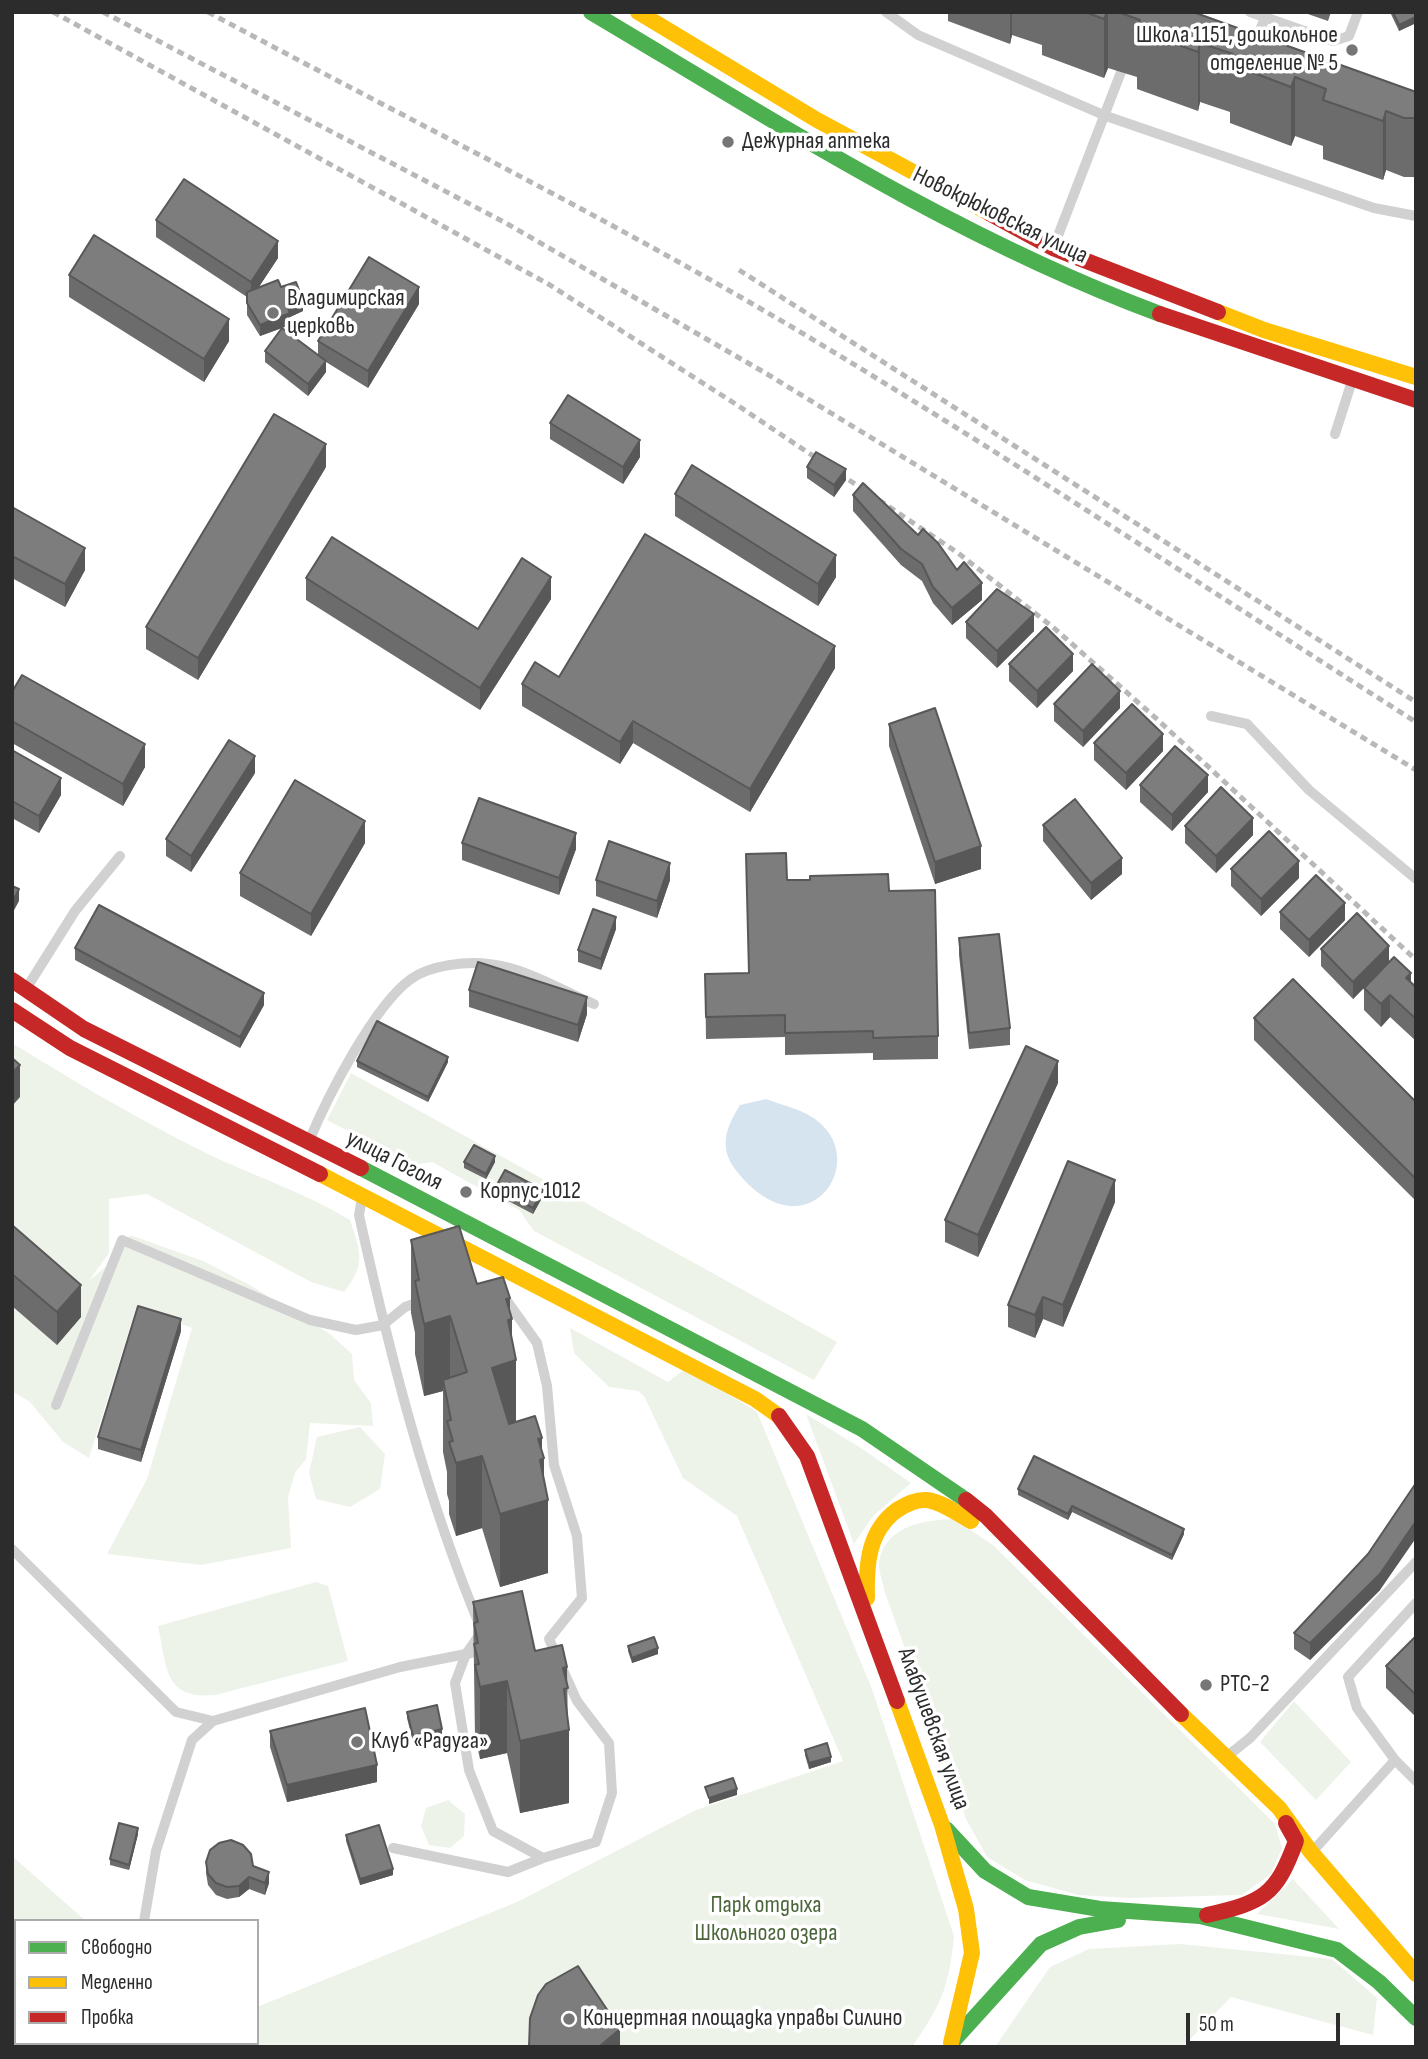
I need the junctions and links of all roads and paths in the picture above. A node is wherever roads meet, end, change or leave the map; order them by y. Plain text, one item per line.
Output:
1 (592, 12) edge
2 (638, 12) edge
3 (886, 12) edge
4 (1250, 12) edge
5 (1358, 12) edge
6 (1265, 18) junction
7 (1237, 51) edge
8 (1249, 56) junction
9 (1262, 60) edge
10 (1121, 72) dead end
11 (1106, 116) junction
12 (1416, 216) edge
13 (1053, 248) junction
14 (1045, 266) junction
15 (1416, 377) edge
16 (1352, 381) junction
17 (1416, 400) edge
18 (1335, 433) dead end
19 (1211, 716) dead end
20 (120, 856) dead end
21 (1416, 879) edge
22 (19, 986) edge
23 (594, 1004) dead end
24 (12, 1010) edge
25 (308, 1144) junction
26 (369, 1172) junction
27 (362, 1196) junction
28 (519, 1249) junction
29 (509, 1270) junction
30 (486, 1291) edge
31 (500, 1291) junction
32 (438, 1296) edge
33 (383, 1325) junction
34 (760, 1375) joint
35 (55, 1405) dead end
36 (1010, 1543) junction
37 (12, 1549) edge
38 (1416, 1562) edge
39 (1416, 1603) edge
40 (868, 1618) junction
41 (549, 1639) junction
42 (535, 1642) edge
43 (480, 1651) edge
44 (466, 1654) junction
45 (213, 1721) junction
46 (1225, 1758) junction
47 (1395, 1760) junction
48 (1416, 1781) edge
49 (1279, 1808) junction
50 (942, 1825) junction
51 (393, 1848) dead end
52 (1311, 1852) junction
53 (543, 1858) junction
54 (1152, 1914) junction
55 (1200, 1916) junction
56 (144, 1919) edge
57 (1416, 1974) edge
58 (1416, 2018) edge
59 (950, 2045) edge

1 - 14 street, Новокрюковская улица
2 - 13 street, Новокрюковская улица
3 - 11 lane
4 - 6 lane
5 - 6 lane
6 - 8 lane
7 - 8 lane
8 - 9 lane
10 - 11 lane
11 - 12 lane
11 - 13 lane
13 - 14 lane
13 - 15 street, Новокрюковская улица
14 - 16 street, Новокрюковская улица
16 - 17 street, Новокрюковская улица
16 - 18 lane
19 - 21 lane
20 - 22 lane
22 - 25 street, улица Гоголя
23 - 25 lane
24 - 27 street
25 - 26 street, улица Гоголя
26 - 27 lane
26 - 28 street, улица Гоголя
27 - 29 street
27 - 33 lane
28 - 29 lane
28 - 34 street, улица Гоголя
29 - 31 lane
29 - 40 street, Алабушевская улица
30 - 31 lane
31 - 41 lane
32 - 33 lane
33 - 35 lane
33 - 44 lane
34 - 36 street, Алабушевская улица
36 - 40 street, Алабушевская улица
36 - 46 street, Алабушевская улица
37 - 45 lane
38 - 46 lane
39 - 47 lane
40 - 50 street, Алабушевская улица
41 - 42 lane
41 - 53 lane
43 - 44 lane
44 - 45 lane
44 - 53 lane
45 - 56 lane
46 - 49 street, Алабушевская улица
47 - 48 lane
47 - 52 lane
49 - 52 street, Алабушевская улица
49 - 55 street, Алабушевская улица
50 - 54 street, Алабушевская улица
50 - 59 street
51 - 53 lane
52 - 57 street, Алабушевская улица
54 - 55 street, Алабушевская улица
54 - 59 street
55 - 58 street, Алабушевская улица

